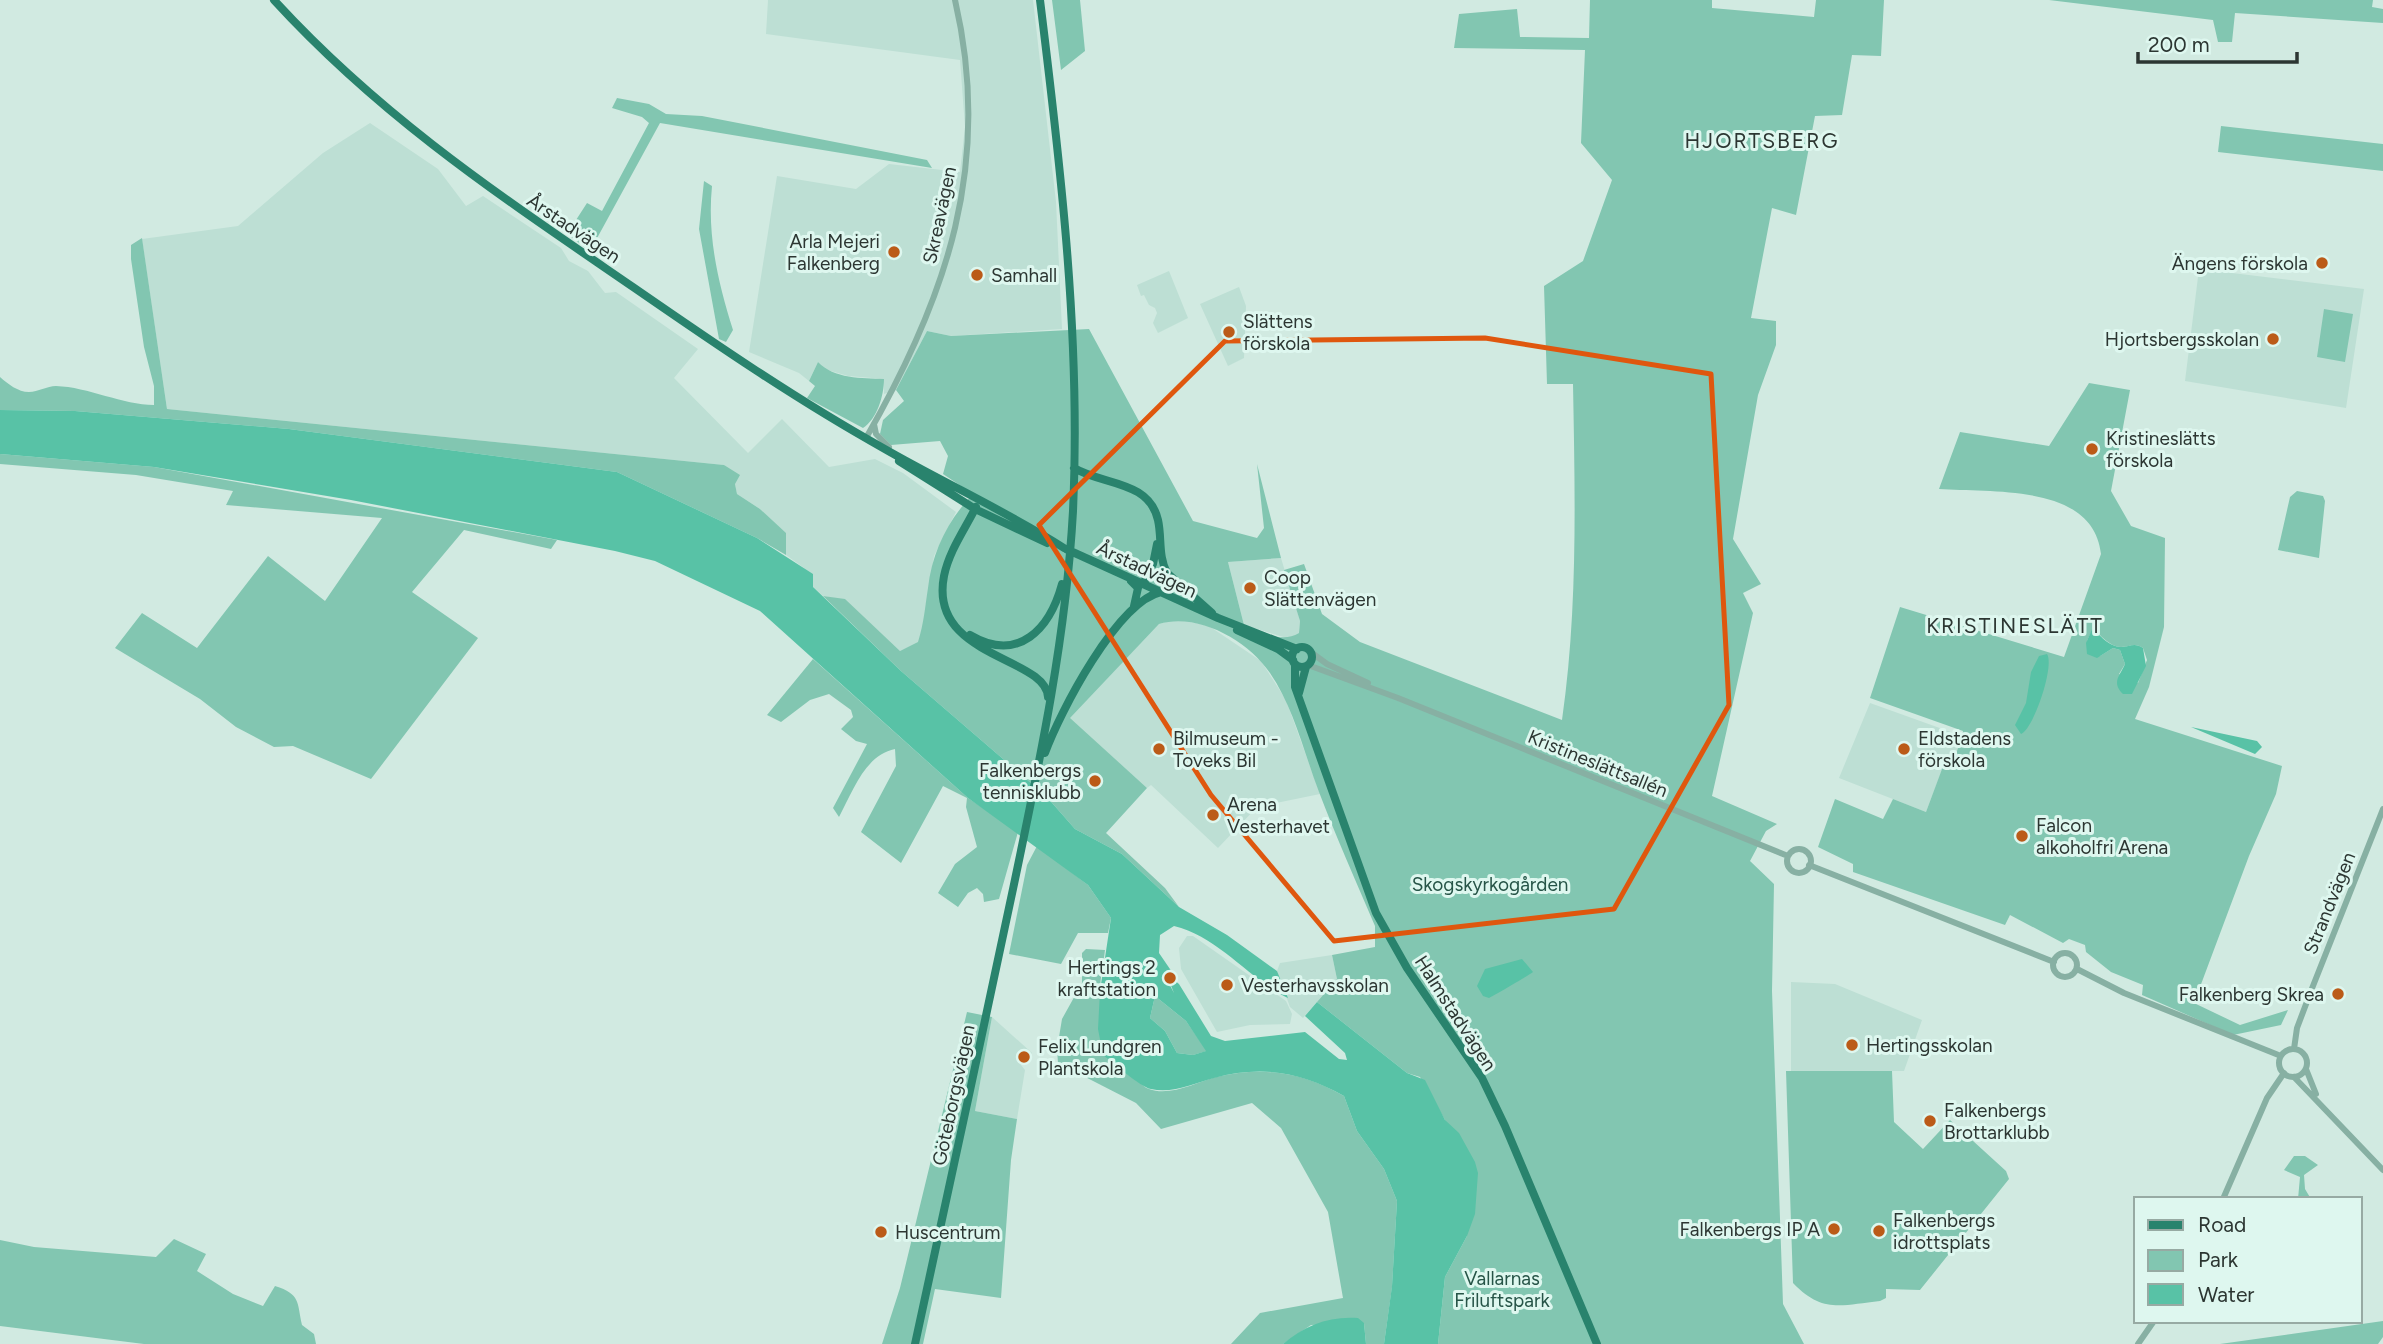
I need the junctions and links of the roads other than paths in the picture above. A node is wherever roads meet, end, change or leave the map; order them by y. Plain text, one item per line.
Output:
1 (274, 0) edge
2 (956, 0) edge
3 (1041, 0) edge
4 (874, 424) junction
5 (866, 438) junction
6 (883, 449) junction
7 (915, 465) junction
8 (1074, 468) junction
9 (976, 505) junction
10 (1160, 539) junction
11 (1068, 568) junction
12 (1121, 574) junction
13 (1143, 584) junction
14 (1161, 592) junction
15 (1131, 612) junction
16 (1218, 618) junction
17 (959, 628) junction
18 (1297, 649) junction
19 (1312, 653) junction
20 (1294, 662) junction
21 (1307, 666) junction
22 (1299, 696) junction
23 (1398, 698) junction
24 (1047, 717) junction
25 (1037, 775) junction
26 (2383, 809) edge
27 (1788, 856) junction
28 (1809, 866) junction
29 (2054, 962) junction
30 (2077, 969) junction
31 (2294, 1049) junction
32 (2281, 1056) junction
33 (2306, 1069) junction
34 (2284, 1073) junction
35 (2294, 1077) junction
36 (2383, 1164) edge
37 (2383, 1170) edge
38 (2224, 1197) edge
39 (2153, 1323) edge
40 (915, 1344) edge
41 (1597, 1344) edge
42 (2138, 1344) edge

1 - 5 main road, Årstadvägen
2 - 4 street, Skreavägen
3 - 8 main road
4 - 5 street, Skreavägen
4 - 7 street
5 - 6 main road, Årstadvägen
6 - 7 main road, Årstadvägen
6 - 9 main road, Årstadvägen
7 - 9 main road, Årstadvägen
8 - 10 main road
8 - 11 main road
9 - 12 main road, Årstadvägen
9 - 17 main road
10 - 13 main road
10 - 16 main road
11 - 17 main road
11 - 24 main road
12 - 13 main road, Årstadvägen
12 - 15 main road
13 - 14 main road, Årstadvägen
14 - 15 main road
14 - 16 main road, Årstadvägen
15 - 25 main road
16 - 18 main road, Årstadvägen
16 - 20 main road, Årstadvägen
17 - 24 main road
18 - 19 main road, Årstadvägen
18 - 20 main road
19 - 21 main road
19 - 23 street, Kristineslättsallén
20 - 21 main road, Årstadvägen
20 - 22 main road, Halmstadvägen
21 - 22 main road
21 - 23 street, Kristineslättsallén
22 - 41 main road, Halmstadvägen
23 - 27 street, Kristineslättsallén
24 - 25 main road
25 - 40 main road, Göteborgsvägen
26 - 31 street, Strandvägen
27 - 28 street
27 - 28 street
28 - 29 street
29 - 30 street
29 - 30 street
30 - 32 street
31 - 32 street
31 - 33 street
32 - 34 street
33 - 35 street
33 - 36 street
34 - 35 street
34 - 38 street
35 - 37 street
39 - 42 street

